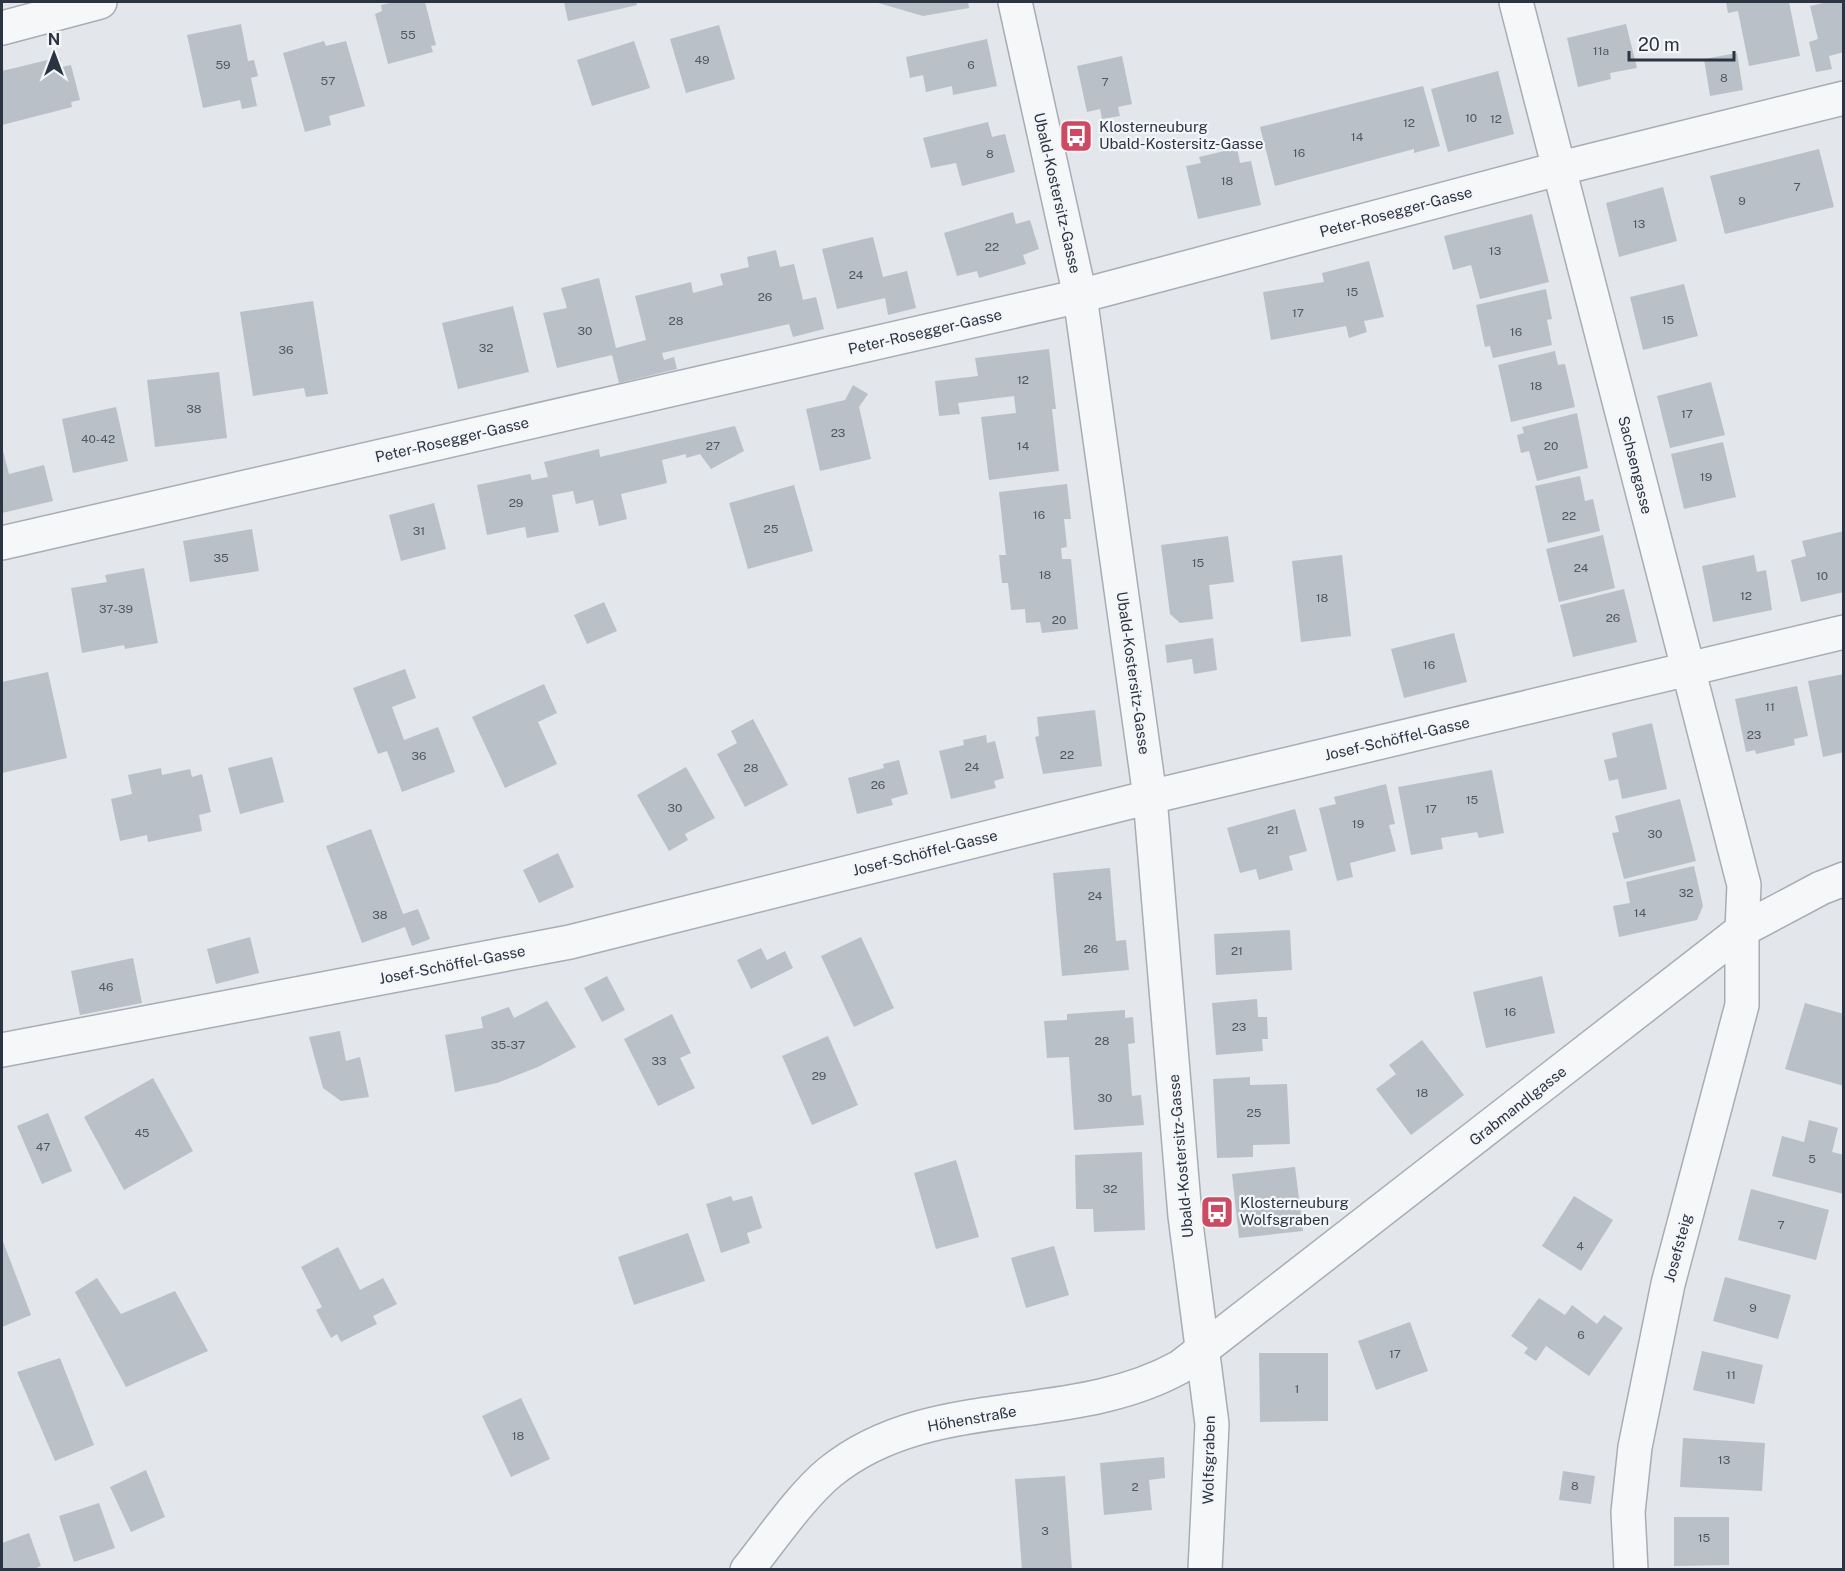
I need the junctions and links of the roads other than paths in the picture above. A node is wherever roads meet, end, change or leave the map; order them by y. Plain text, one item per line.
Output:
1 (100, 2) edge
2 (1016, 2) edge
3 (1516, 2) edge
4 (2, 28) edge
5 (1844, 98) edge
6 (1561, 168) junction
7 (1080, 296) junction
8 (2, 543) edge
9 (1844, 632) edge
10 (1687, 671) junction
11 (1150, 796) junction
12 (1844, 879) edge
13 (1742, 930) junction
14 (2, 1050) edge
15 (1203, 1351) junction
16 (747, 1569) edge
17 (1205, 1569) edge
18 (1631, 1569) edge

1 - 4 street
2 - 7 street, Ubald-Kostersitz-Gasse
3 - 6 street, Sachsengasse
5 - 6 street, Peter-Rosegger-Gasse
6 - 7 street, Peter-Rosegger-Gasse
6 - 10 street, Sachsengasse
7 - 8 street, Peter-Rosegger-Gasse
7 - 11 street, Ubald-Kostersitz-Gasse
9 - 10 street, Josef-Schöffel-Gasse
10 - 11 street, Josef-Schöffel-Gasse
10 - 13 street, Sachsengasse
11 - 14 street, Josef-Schöffel-Gasse
11 - 15 street, Ubald-Kostersitz-Gasse
12 - 13 street, Grabmandlgasse
13 - 15 street, Grabmandlgasse
13 - 18 street, Josefsteig
15 - 16 street, Höhenstraße
15 - 17 street, Wolfsgraben

